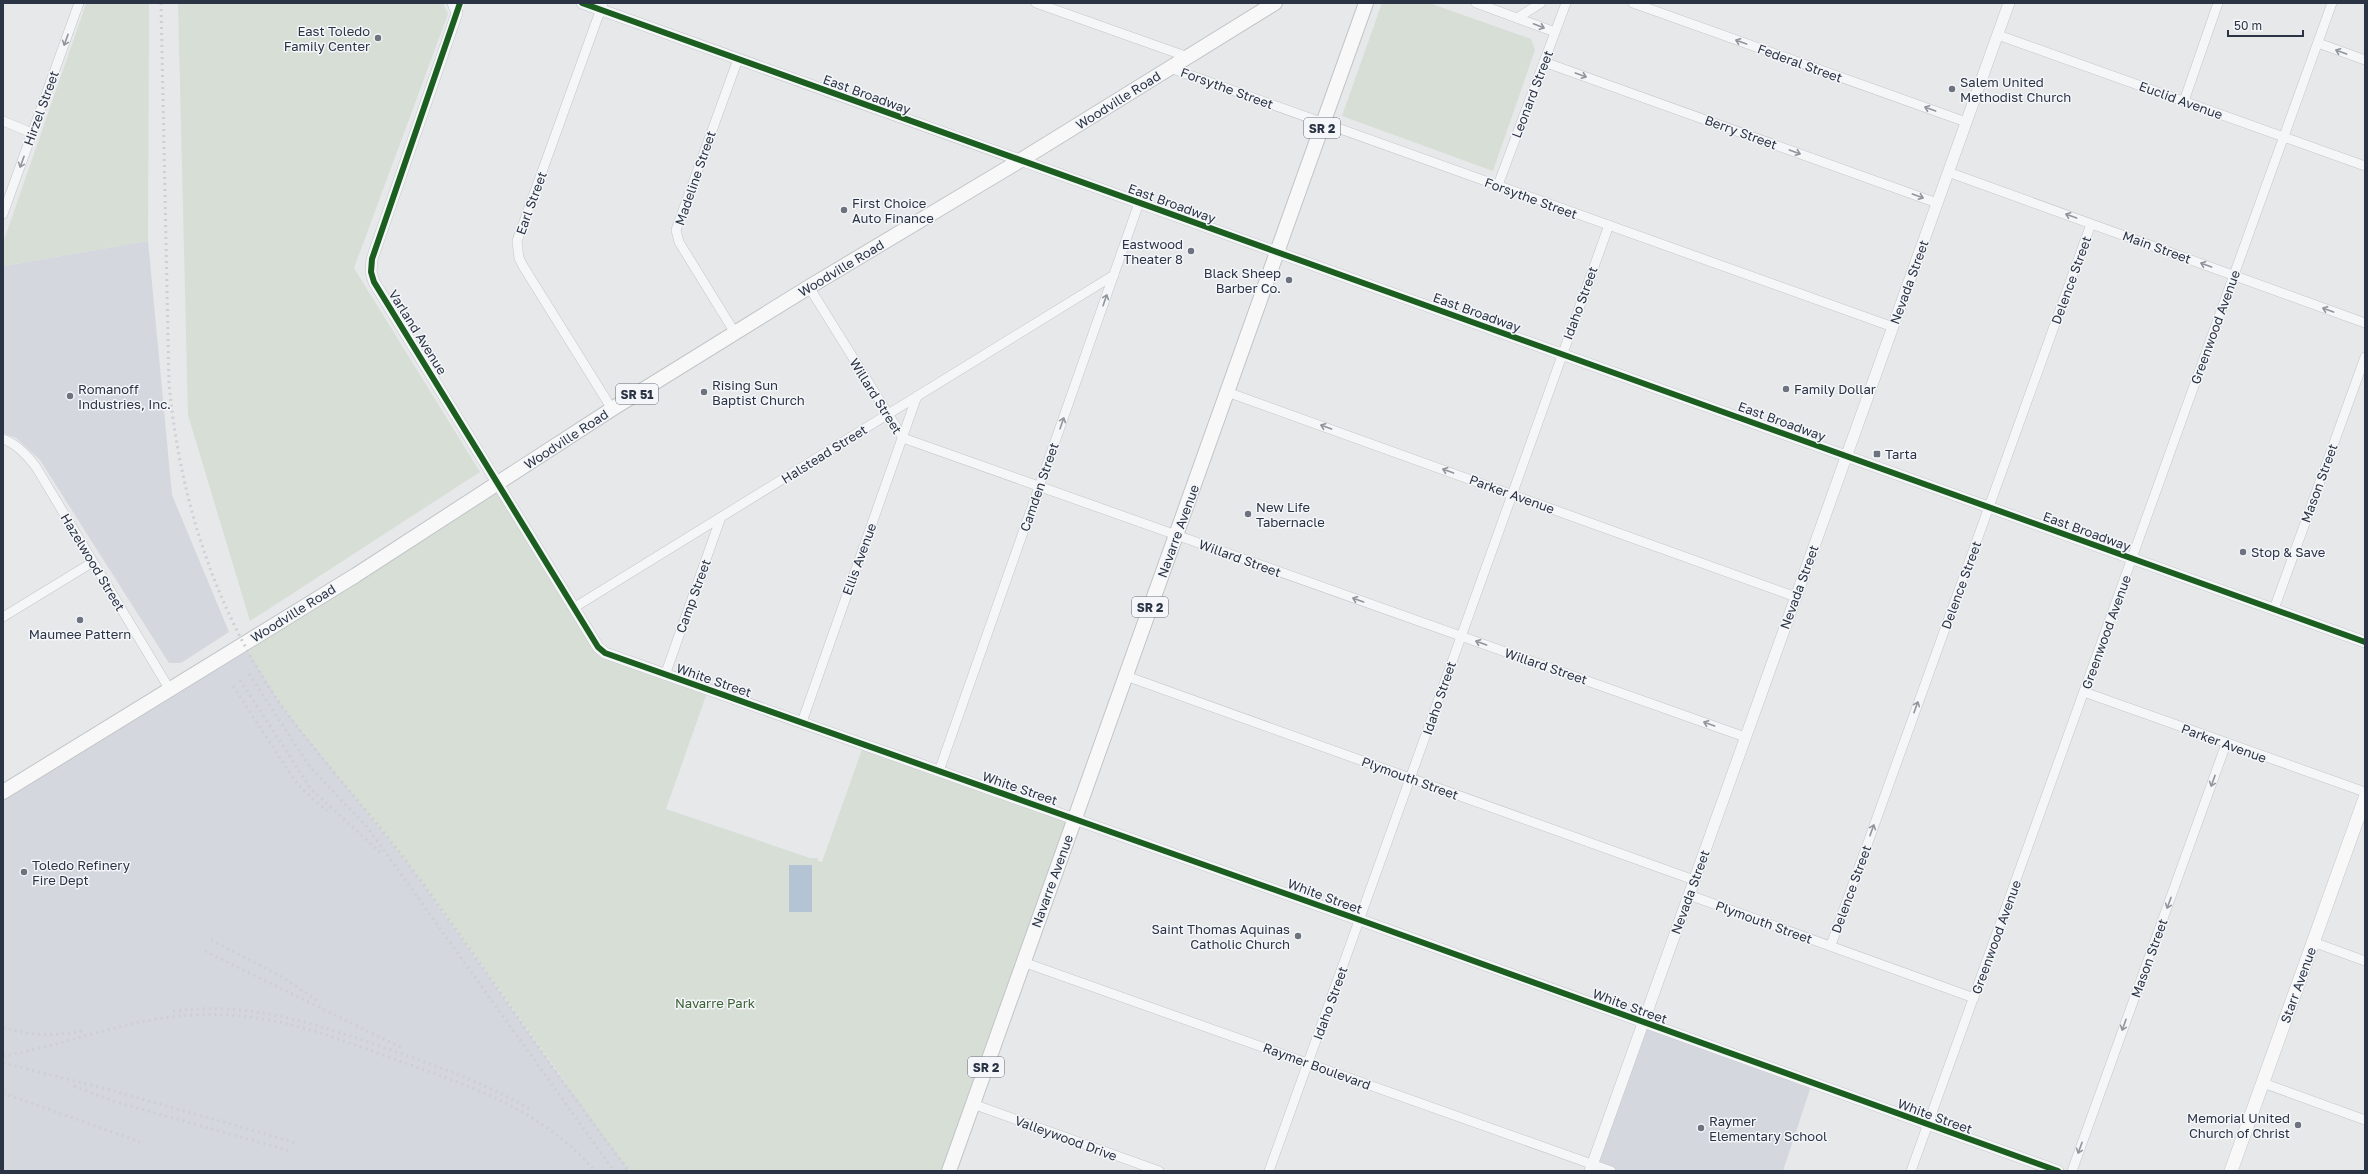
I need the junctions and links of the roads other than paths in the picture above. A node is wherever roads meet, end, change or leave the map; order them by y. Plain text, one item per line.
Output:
1 (79, 3) edge
2 (582, 3) edge
3 (1036, 3) edge
4 (1275, 3) edge
5 (1366, 3) edge
6 (1476, 3) edge
7 (1541, 3) edge
8 (1566, 3) edge
9 (1633, 3) edge
10 (2009, 3) edge
11 (2218, 3) edge
12 (2332, 3) edge
13 (457, 6) edge
14 (602, 6) edge
15 (1517, 18) junction
16 (1555, 32) junction
17 (1998, 35) junction
18 (2318, 43) junction
19 (1188, 57) junction
20 (738, 59) junction
21 (2365, 60) edge
22 (1544, 62) junction
23 (1170, 68) junction
24 (2184, 101) junction
25 (3, 121) edge
26 (1324, 122) junction
27 (1966, 122) junction
28 (32, 132) junction
29 (2284, 137) junction
30 (1021, 160) junction
31 (2365, 166) edge
32 (1948, 172) junction
33 (1498, 185) junction
34 (1139, 203) junction
35 (1937, 203) junction
36 (3, 214) edge
37 (2091, 224) junction
38 (1608, 225) junction
39 (1277, 252) junction
40 (1114, 275) junction
41 (2234, 275) junction
42 (809, 287) junction
43 (2365, 323) edge
44 (1893, 327) junction
45 (736, 333) junction
46 (1561, 354) junction
47 (2365, 357) edge
48 (1227, 392) junction
49 (917, 396) junction
50 (612, 409) junction
51 (888, 415) junction
52 (903, 438) junction
53 (6, 440) edge
54 (1846, 456) junction
55 (497, 483) junction
56 (1040, 486) junction
57 (1512, 493) junction
58 (1989, 507) junction
59 (721, 517) junction
60 (1176, 535) junction
61 (2132, 558) junction
62 (93, 562) junction
63 (1796, 597) junction
64 (575, 607) junction
65 (2274, 609) junction
66 (3, 617) edge
67 (591, 635) joint
68 (1460, 636) junction
69 (2365, 642) edge
70 (665, 675) junction
71 (1126, 676) junction
72 (170, 690) junction
73 (2084, 692) junction
74 (802, 722) junction
75 (1745, 737) junction
76 (2226, 744) junction
77 (938, 771) junction
78 (1411, 779) junction
79 (3, 792) edge
80 (2365, 798) edge
81 (1075, 818) junction
82 (1694, 880) junction
83 (1689, 895) junction
84 (1360, 920) junction
85 (2314, 942) junction
86 (1831, 946) junction
87 (2365, 961) edge
88 (1023, 962) junction
89 (1974, 998) junction
90 (1643, 1022) junction
91 (1308, 1063) junction
92 (2263, 1083) junction
93 (973, 1104) junction
94 (2365, 1120) edge
95 (1928, 1125) junction
96 (1591, 1168) edge
97 (949, 1171) edge
98 (1159, 1171) edge
99 (1269, 1171) edge
100 (1611, 1171) edge
101 (1911, 1171) edge
102 (2058, 1171) edge
103 (2072, 1171) edge
104 (2231, 1171) edge

1 -> 28 street, Hirzel Street
2 - 14 street, East Broadway
3 - 19 street, Forsythe Street
4 - 19 main road, Woodville Road / SR 51
5 - 26 main road, Navarre Avenue / SR 2
6 - 15 street
7 - 15 street
8 - 16 street, Leonard Street
27 -> 9 street, Federal Street
10 - 17 street, Nevada Street
11 - 24 street
12 - 18 street, Greenwood Avenue
13 - 55 street, Varland Avenue
14 - 20 street, East Broadway
14 - 50 street, Earl Street
15 -> 16 street
16 - 22 street, Leonard Street
17 - 24 street, Euclid Avenue
17 - 27 street, Nevada Street
21 -> 18 street
18 - 29 street, Greenwood Avenue
19 - 23 main road, Woodville Road / SR 51
20 - 30 street, East Broadway
20 - 45 street, Madeline Street
22 - 33 street, Leonard Street
22 -> 35 street, Berry Street
23 - 26 street, Forsythe Street
23 - 30 main road, Woodville Road / SR 51
24 - 29 street, Euclid Avenue
25 - 28 street
26 - 33 street, Forsythe Street
26 - 39 main road, Navarre Avenue / SR 2
27 - 32 street, Nevada Street
28 -> 36 street, Hirzel Street
29 - 31 street, Euclid Avenue
29 - 41 street, Greenwood Avenue
30 - 34 street, East Broadway
30 - 42 main road, Woodville Road / SR 51
32 - 35 street, Nevada Street
37 -> 32 street, Main Street
33 - 38 street, Forsythe Street
34 - 39 street, East Broadway
34 - 40 street, Camden Street
35 - 44 street, Nevada Street
41 -> 37 street, Main Street
37 - 58 street, Delence Street
38 - 44 street, Forsythe Street
38 - 46 street, Idaho Street
39 - 46 street, East Broadway
39 - 48 main road, Navarre Avenue / SR 2
40 - 49 street, Halstead Street
56 -> 40 street, Camden Street
43 -> 41 street, Main Street
41 - 61 street, Greenwood Avenue
42 - 45 main road, Woodville Road / SR 51
42 - 51 street, Willard Street
44 - 54 street, Nevada Street
45 - 50 main road, Woodville Road / SR 51
46 - 54 street, East Broadway
46 - 57 street, Idaho Street
47 - 65 street, Mason Street
57 -> 48 street, Parker Avenue
48 - 60 main road, Navarre Avenue / SR 2
49 - 51 street, Halstead Street
49 - 52 street, Ellis Avenue
50 - 55 main road, Woodville Road / SR 51
51 - 52 street, Willard Street
51 - 59 street, Halstead Street
52 - 56 street, Willard Street
52 - 74 street, Ellis Avenue
53 - 62 street, Hazelwood Street
54 - 58 street, East Broadway
54 - 63 street, Nevada Street
55 - 64 street, Varland Avenue
55 - 72 main road, Woodville Road / SR 51
56 - 60 street, Willard Street
56 - 77 street, Camden Street
57 - 63 street, Parker Avenue
57 - 68 street, Idaho Street
58 - 61 street, East Broadway
86 -> 58 street, Delence Street
59 - 64 street, Halstead Street
59 - 70 street, Camp Street
68 -> 60 street, Willard Street
60 - 71 main road, Navarre Avenue / SR 2
61 - 65 street, East Broadway
61 - 73 street, Greenwood Avenue
62 - 66 street
62 - 72 street, Hazelwood Street
63 - 75 street, Nevada Street
64 - 67 street, Varland Avenue
65 - 69 street, East Broadway
67 - 70 street, White Street
75 -> 68 street, Willard Street
68 - 78 street, Idaho Street
70 - 74 street, White Street
71 - 78 street, Plymouth Street
71 - 81 main road, Navarre Avenue / SR 2
72 - 79 main road, Woodville Road / SR 51
73 - 76 street, Parker Avenue
73 - 89 street, Greenwood Avenue
74 - 77 street, White Street
75 - 82 street, Nevada Street
76 - 80 street, Parker Avenue
76 -> 103 street, Mason Street
77 - 81 street, White Street
78 - 82 street, Plymouth Street
78 - 84 street, Idaho Street
80 - 85 main road, Starr Avenue
81 - 84 street, White Street
81 - 88 main road, Navarre Avenue / SR 2
82 - 83 street, Nevada Street
83 - 86 street, Plymouth Street
83 - 90 street, Nevada Street
84 - 90 street, White Street
84 - 91 street, Idaho Street
85 - 87 street
85 - 92 main road, Starr Avenue
86 - 89 street, Plymouth Street
88 - 91 street, Raymer Boulevard
88 - 93 main road, Navarre Avenue / SR 2
89 - 95 street, Greenwood Avenue
90 - 95 street, White Street
90 - 96 street, Nevada Street
91 - 96 street, Raymer Boulevard
91 - 99 street, Idaho Street
92 - 94 street
92 - 104 main road, Starr Avenue
93 - 97 main road, Navarre Avenue / SR 2
93 - 98 street, Valleywood Drive
95 - 101 street, Greenwood Avenue
95 - 102 street, White Street
96 - 100 street, Raymer Boulevard

